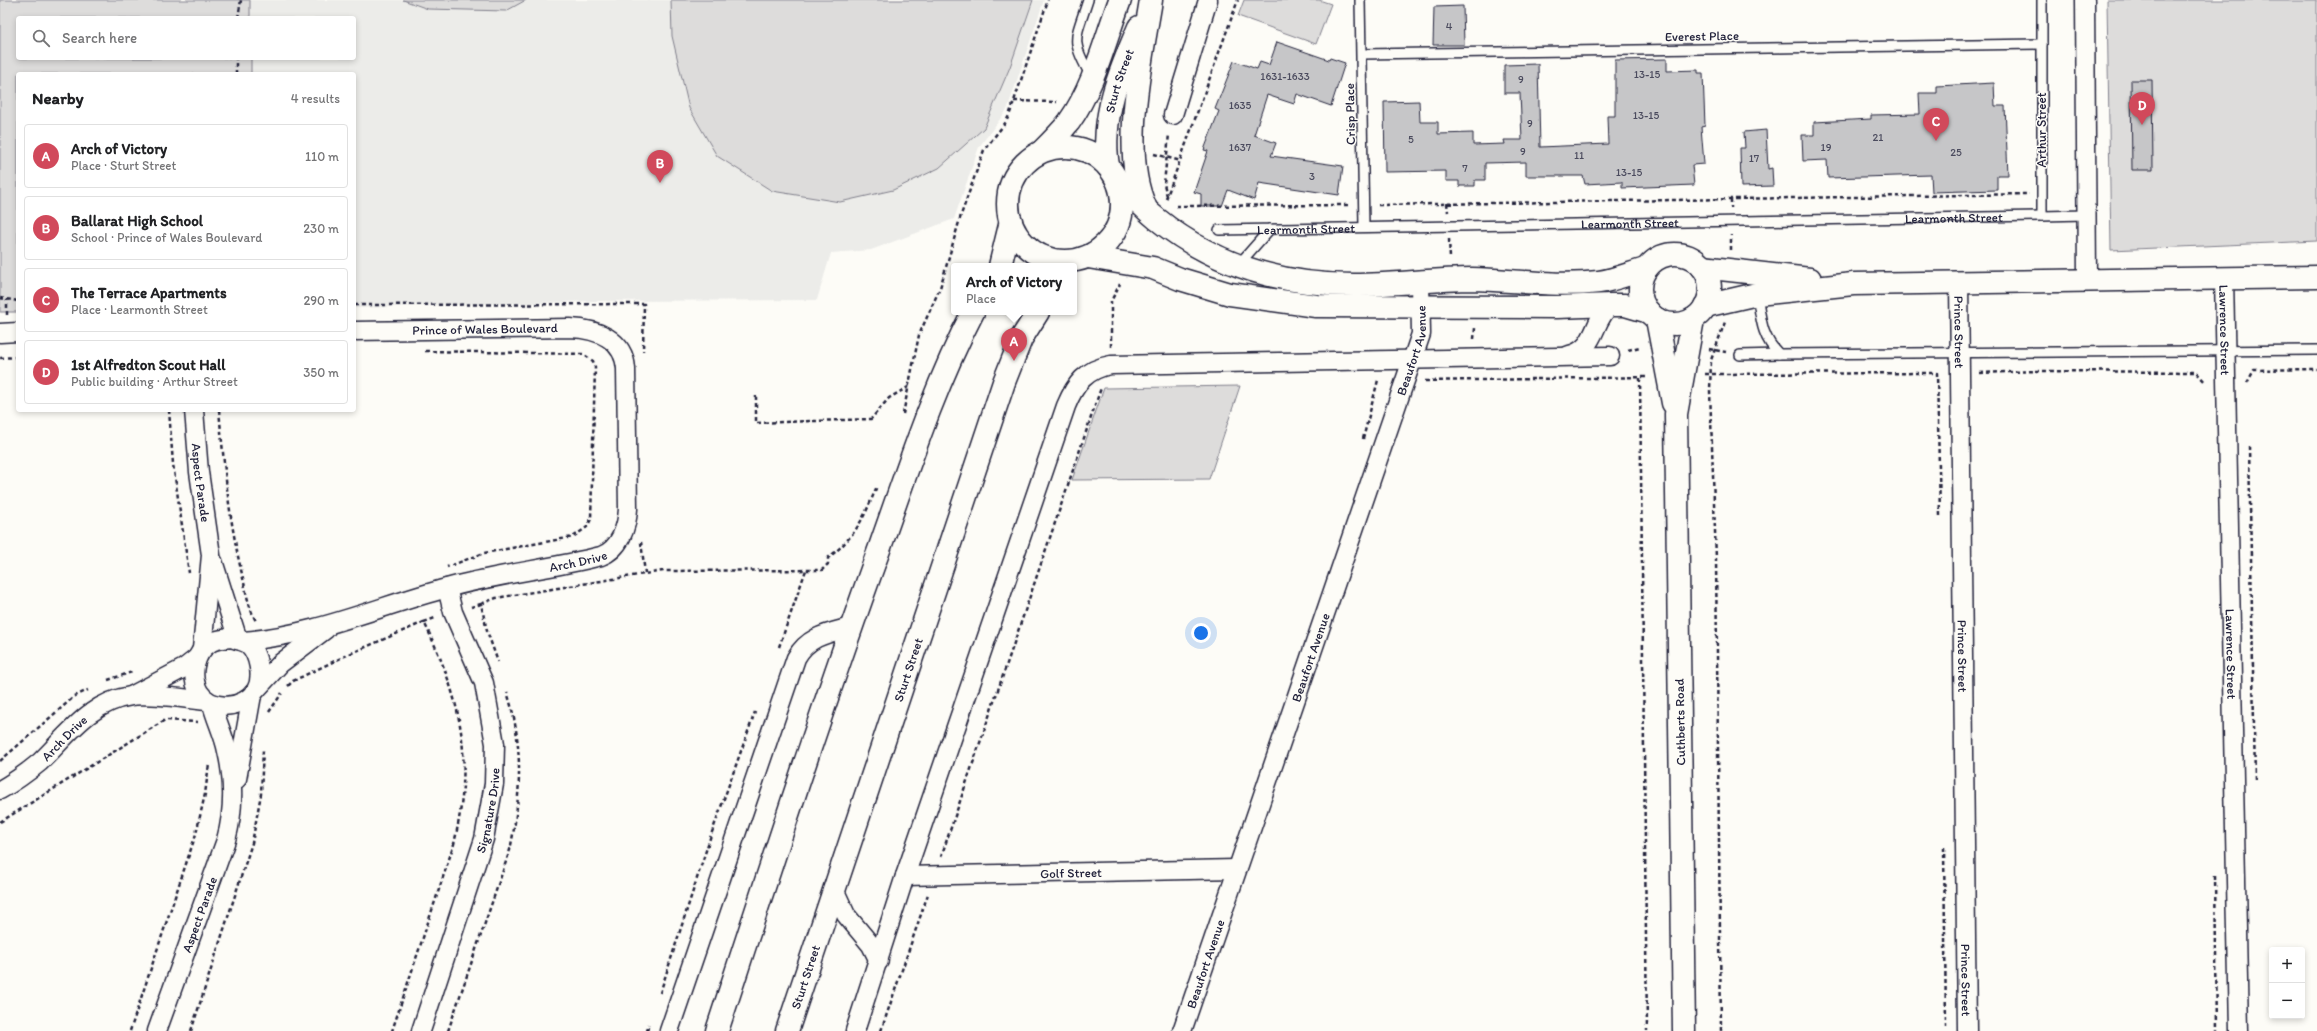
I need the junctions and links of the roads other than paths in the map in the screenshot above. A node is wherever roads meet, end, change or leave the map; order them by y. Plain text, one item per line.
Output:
1 (1088, 0) edge
2 (1120, 0) edge
3 (1150, 0) edge
4 (1208, 0) edge
5 (1360, 0) edge
6 (2042, 0) edge
7 (2085, 0) edge
8 (2042, 44) junction
9 (1362, 54) junction
10 (1092, 77) junction
11 (1173, 115) road end
12 (1042, 151) junction
13 (1113, 174) junction
14 (1146, 209) junction
15 (2086, 215) junction
16 (2042, 216) junction
17 (1010, 221) junction
18 (1364, 227) junction
19 (1270, 229) junction
20 (1219, 230) dead end
21 (1082, 262) edge
22 (1001, 263) edge
23 (1238, 265) junction
24 (1702, 267) junction
25 (1646, 269) junction
26 (2317, 277) edge
27 (2224, 278) junction
28 (2088, 280) junction
29 (1420, 281) junction
30 (1959, 281) junction
31 (1853, 284) junction
32 (1758, 294) junction
33 (1611, 305) junction
34 (1421, 307) junction
35 (1699, 313) junction
36 (972, 315) edge
37 (1036, 315) edge
38 (1653, 316) junction
39 (356, 331) edge
40 (16, 332) edge
41 (0, 333) edge
42 (612, 341) joint
43 (2225, 350) junction
44 (2317, 350) edge
45 (1958, 353) junction
46 (1779, 354) junction
47 (1740, 355) dead end
48 (1560, 356) junction
49 (1610, 356) dead end
50 (1413, 358) junction
51 (194, 412) edge
52 (1676, 414) junction
53 (211, 555) junction
54 (447, 588) junction
55 (333, 624) junction
56 (851, 627) junction
57 (240, 641) junction
58 (200, 654) junction
59 (254, 692) junction
60 (133, 695) junction
61 (210, 702) junction
62 (0, 790) edge
63 (233, 795) junction
64 (1236, 869) junction
65 (905, 876) junction
66 (835, 890) junction
67 (879, 960) junction
68 (157, 1031) edge
69 (421, 1031) edge
70 (669, 1031) edge
71 (717, 1031) edge
72 (787, 1031) edge
73 (855, 1031) edge
74 (1182, 1031) edge
75 (1684, 1031) edge
76 (1967, 1031) edge
77 (2239, 1031) edge

1 - 10 lane
2 - 10 street, Sturt Street
3 - 13 street, Sturt Street
3 - 14 street
4 - 11 street
5 - 9 lane, Crisp Place
6 - 8 lane, Arthur Street
7 - 15 street
8 - 9 lane, Everest Place
8 - 16 lane, Arthur Street
9 - 18 lane, Crisp Place
10 - 12 street, Sturt Street
12 - 13 street
12 - 17 street
13 - 14 street
13 - 21 street
14 - 23 street
15 - 16 lane
15 - 28 street
16 - 18 lane, Learmonth Street
17 - 21 street
17 - 22 street
18 - 19 lane, Learmonth Street
19 - 20 lane, Learmonth Street
19 - 23 lane
21 - 34 street
23 - 29 street
24 - 25 street
24 - 31 street
24 - 35 street
25 - 29 street
25 - 38 street
26 - 27 street
27 - 28 street
27 - 43 street, Lawrence Street
28 - 30 street
29 - 34 street, Beaufort Avenue
30 - 31 street
30 - 45 street, Prince Street
31 - 32 street
32 - 35 street
32 - 46 lane
33 - 34 street
33 - 38 street
33 - 48 street
34 - 50 street, Beaufort Avenue
35 - 38 street
35 - 52 street, Cuthberts Road
36 - 56 street
37 - 66 street, Sturt Street
38 - 52 street, Cuthberts Road
39 - 42 street, Prince of Wales Boulevard
40 - 41 street
42 - 54 street, Arch Drive
43 - 44 lane
43 - 45 lane
43 - 77 street, Lawrence Street
45 - 46 lane
45 - 76 street, Prince Street
46 - 47 lane
48 - 49 street
48 - 50 street
50 - 64 street, Beaufort Avenue
50 - 65 street
51 - 53 street, Aspect Parade
52 - 75 street, Cuthberts Road
53 - 57 street, Aspect Parade
53 - 58 street, Aspect Parade
54 - 55 street, Arch Drive
54 - 69 street, Signature Drive
55 - 57 street, Arch Drive
55 - 59 street, Arch Drive
56 - 70 street
56 - 71 street
57 - 58 street
57 - 59 street
58 - 60 street, Arch Drive
58 - 61 street
59 - 61 street
59 - 63 street, Aspect Parade
60 - 61 street, Arch Drive
60 - 62 street, Arch Drive
61 - 63 street, Aspect Parade
63 - 68 street, Aspect Parade
64 - 65 street, Golf Street
64 - 74 street, Beaufort Avenue
65 - 67 street
66 - 67 street
66 - 72 street, Sturt Street
67 - 73 street

